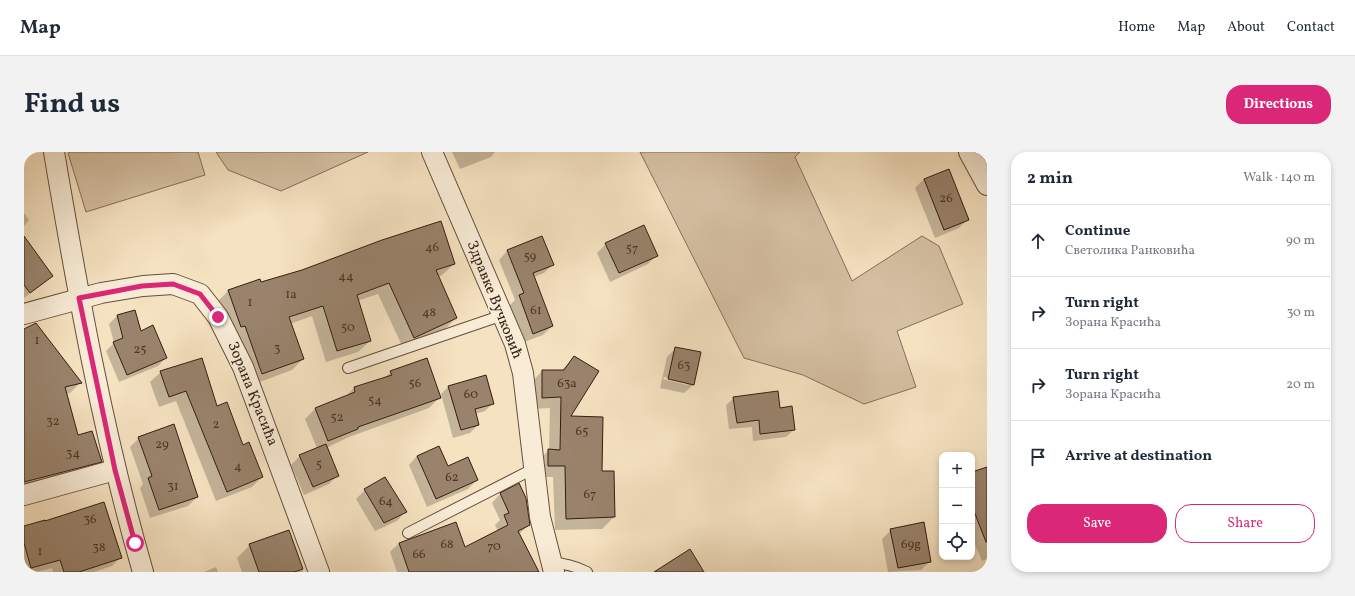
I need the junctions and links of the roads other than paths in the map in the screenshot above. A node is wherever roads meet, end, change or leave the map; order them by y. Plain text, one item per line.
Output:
1 (54, 152) edge
2 (432, 152) edge
3 (969, 152) edge
4 (987, 185) edge
5 (79, 298) junction
6 (24, 314) edge
7 (503, 315) junction
8 (348, 368) dead end
9 (533, 469) junction
10 (115, 470) junction
11 (24, 495) edge
12 (408, 532) dead end
13 (553, 567) edge
14 (143, 572) edge
15 (319, 572) edge
16 (587, 572) edge

1 - 5 street
2 - 7 street, Здравке Вучковић
3 - 4 street
5 - 6 street, Зорана Красића
5 - 10 street
5 - 15 street, Зорана Красића
7 - 8 lane
7 - 9 street, Здравке Вучковић
9 - 12 lane
9 - 13 street, Здравке Вучковић
10 - 11 street
10 - 14 street
13 - 16 lane

